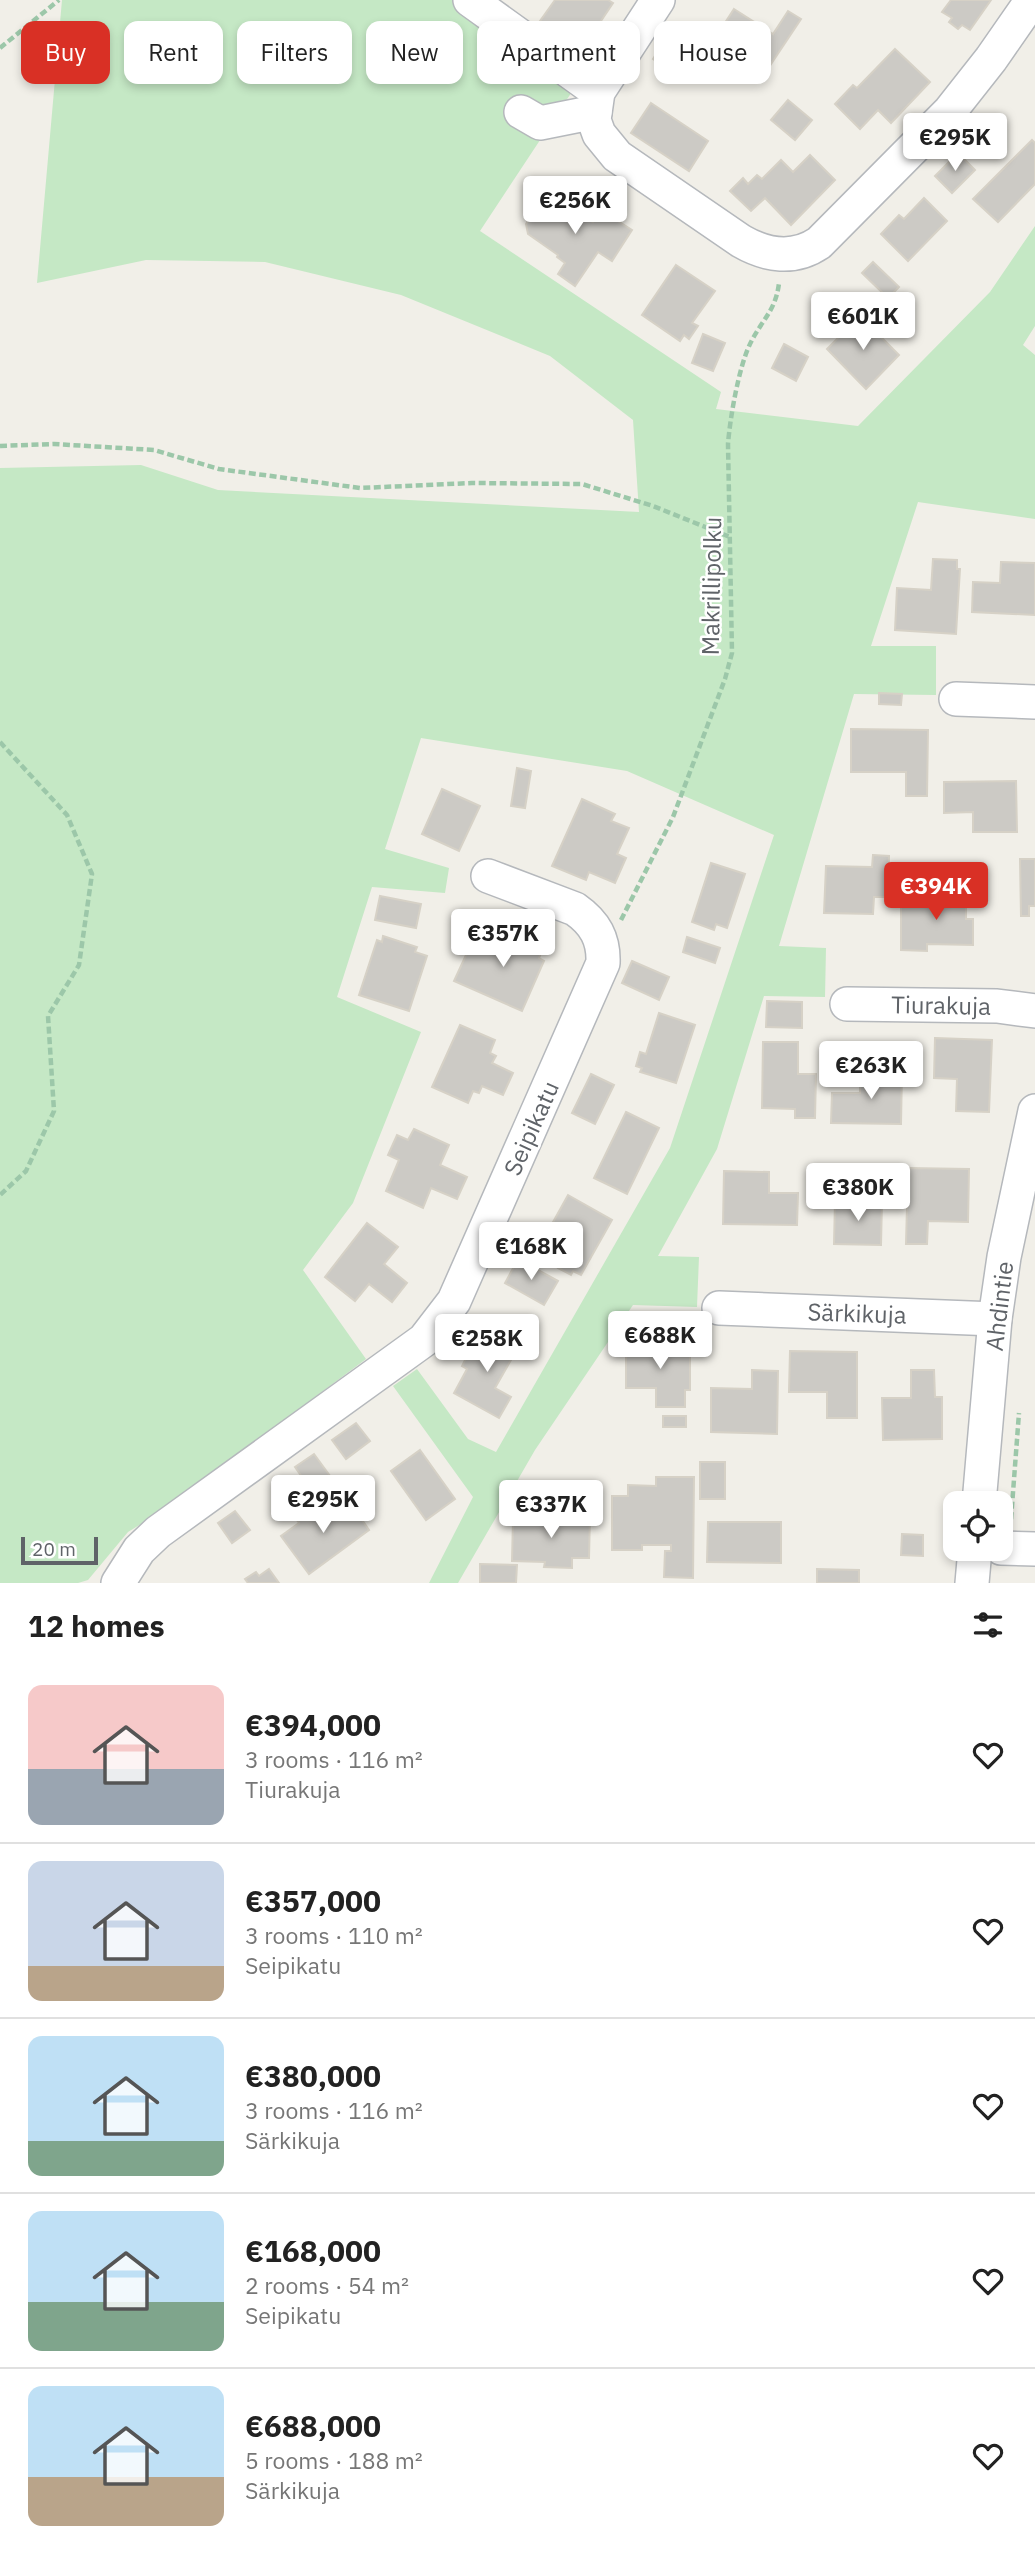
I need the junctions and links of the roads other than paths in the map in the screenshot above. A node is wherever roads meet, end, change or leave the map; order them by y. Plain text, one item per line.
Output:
1 (470, 0) edge
2 (658, 0) edge
3 (1032, 0) edge
4 (596, 102) junction
5 (521, 112) dead end
6 (956, 699) dead end
7 (1035, 702) edge
8 (488, 876) dead end
9 (847, 1004) dead end
10 (1035, 1011) edge
11 (1035, 1111) edge
12 (1026, 1192) edge
13 (719, 1308) dead end
14 (995, 1319) junction
15 (980, 1491) edge
16 (974, 1561) edge
17 (118, 1583) edge
18 (972, 1583) edge

1 - 4 street
2 - 4 street
3 - 4 street
4 - 5 street
6 - 7 street
8 - 17 street, Seipikatu
9 - 10 street, Tiurakuja
11 - 12 street, Ahdintie
12 - 14 street, Ahdintie
13 - 14 street, Särkikuja
14 - 15 street, Ahdintie
16 - 18 street

